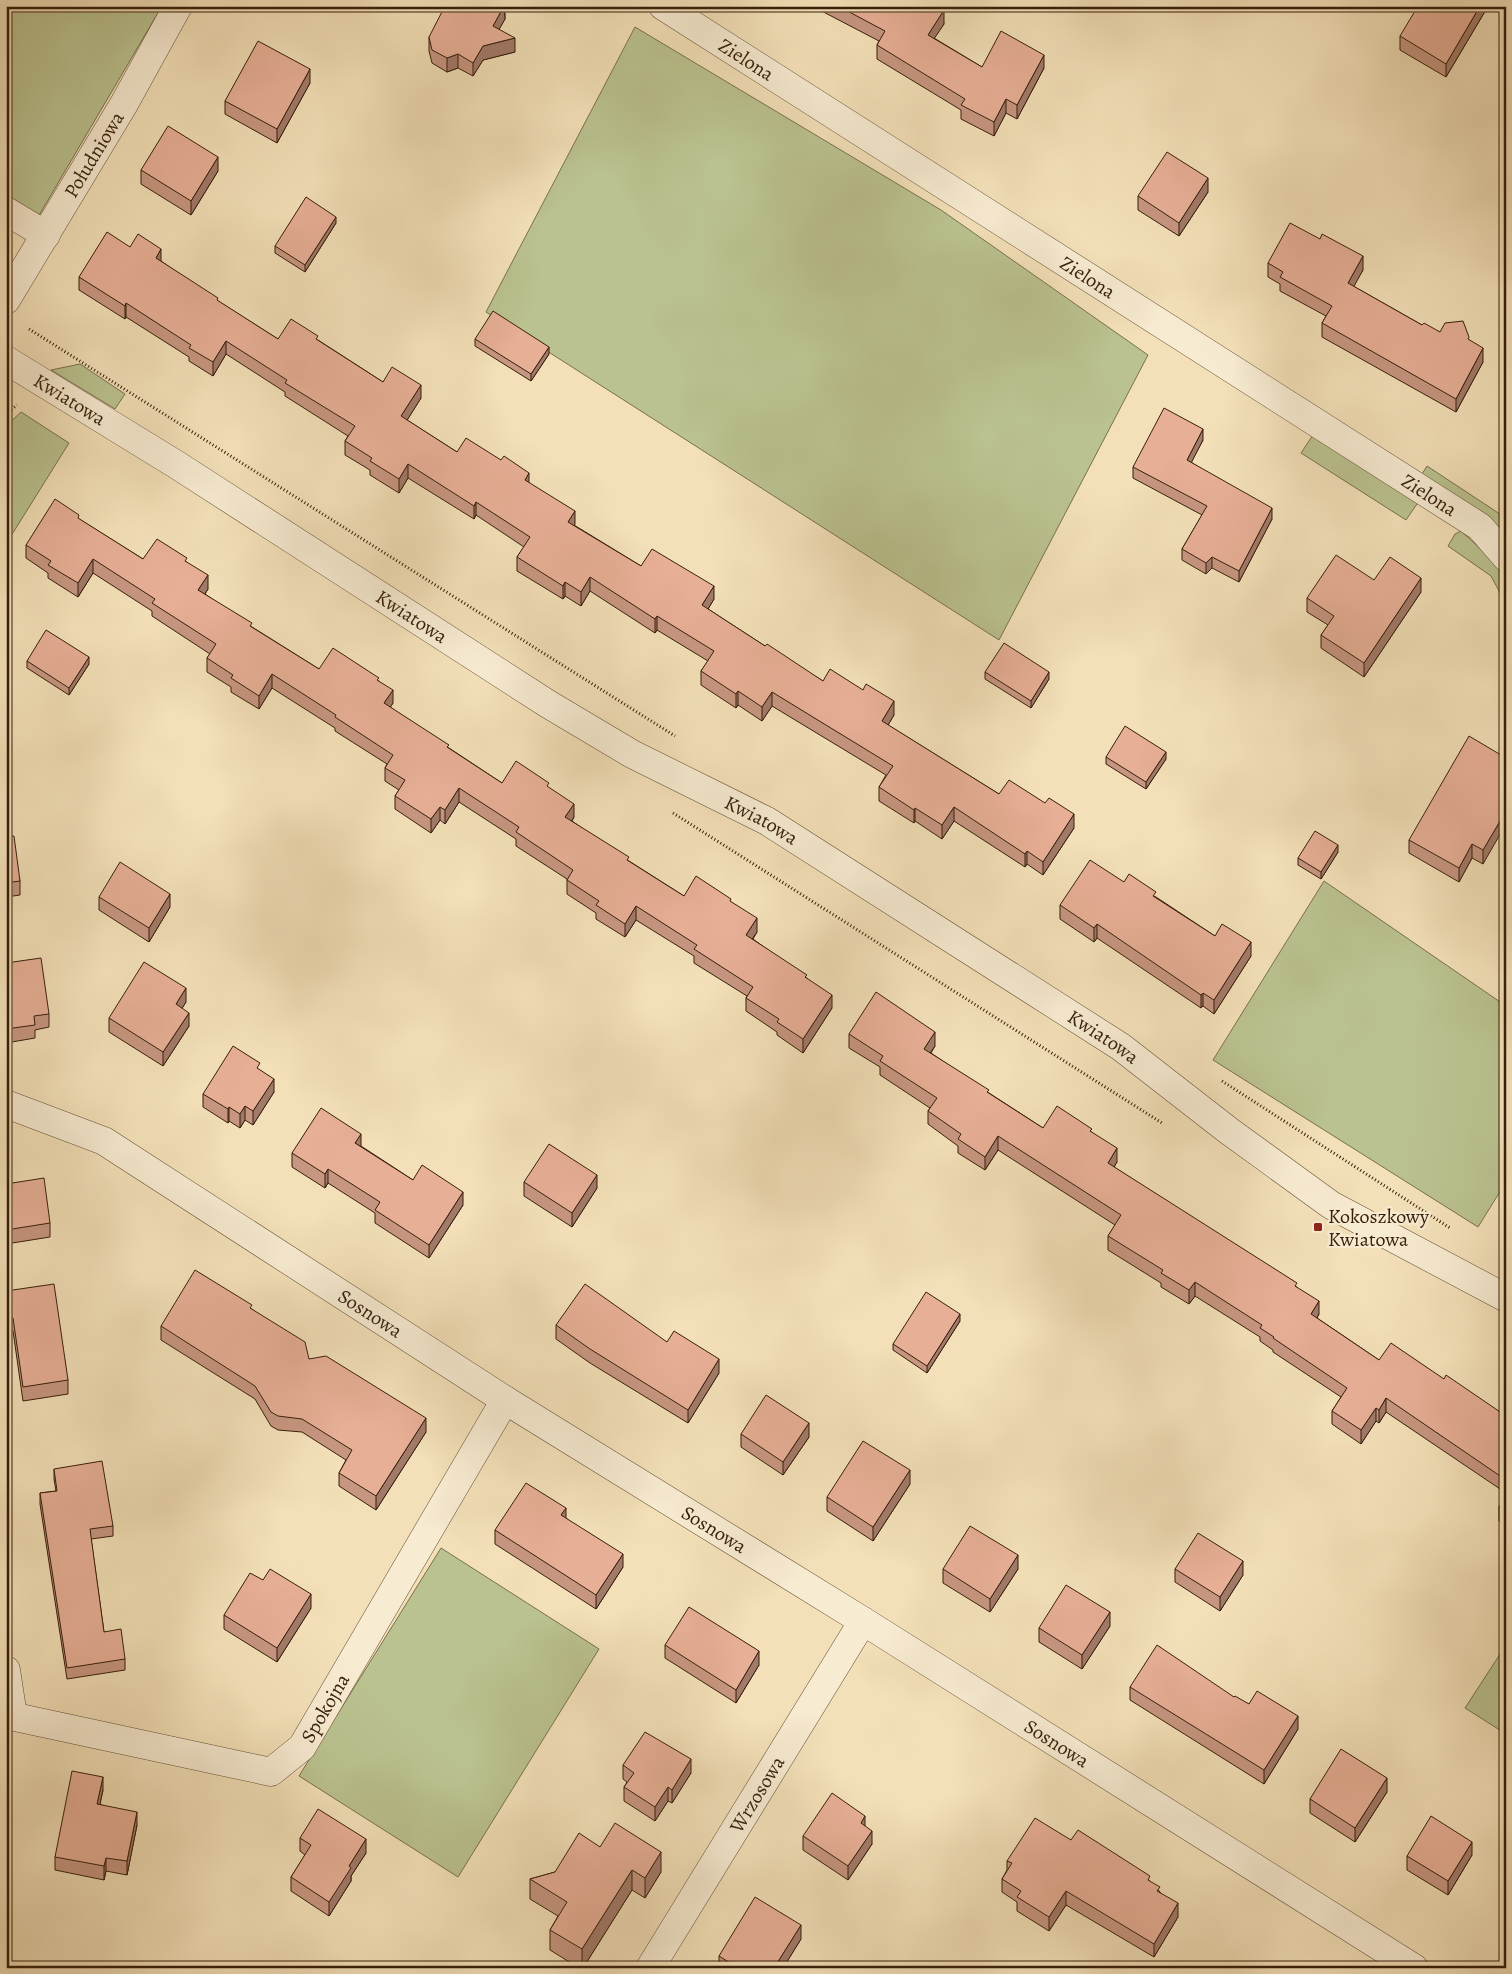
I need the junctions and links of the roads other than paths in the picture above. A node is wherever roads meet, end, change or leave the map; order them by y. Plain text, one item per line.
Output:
1 (178, 6) edge
2 (662, 6) edge
3 (6, 211) edge
4 (46, 235) junction
5 (6, 300) edge
6 (6, 360) edge
7 (1506, 556) edge
8 (6, 1104) edge
9 (1506, 1298) edge
10 (505, 1400) junction
11 (863, 1621) junction
12 (6, 1670) edge
13 (10, 1716) edge
14 (650, 1968) edge
15 (1414, 1968) edge

1 - 4 street, Południowa
2 - 7 street, Zielona
3 - 4 street
4 - 5 street, Południowa
6 - 9 street, Kwiatowa
8 - 10 street, Sosnowa
10 - 11 street, Sosnowa
10 - 13 street, Spokojna
11 - 14 street, Wrzosowa
11 - 15 street, Sosnowa
12 - 13 street

